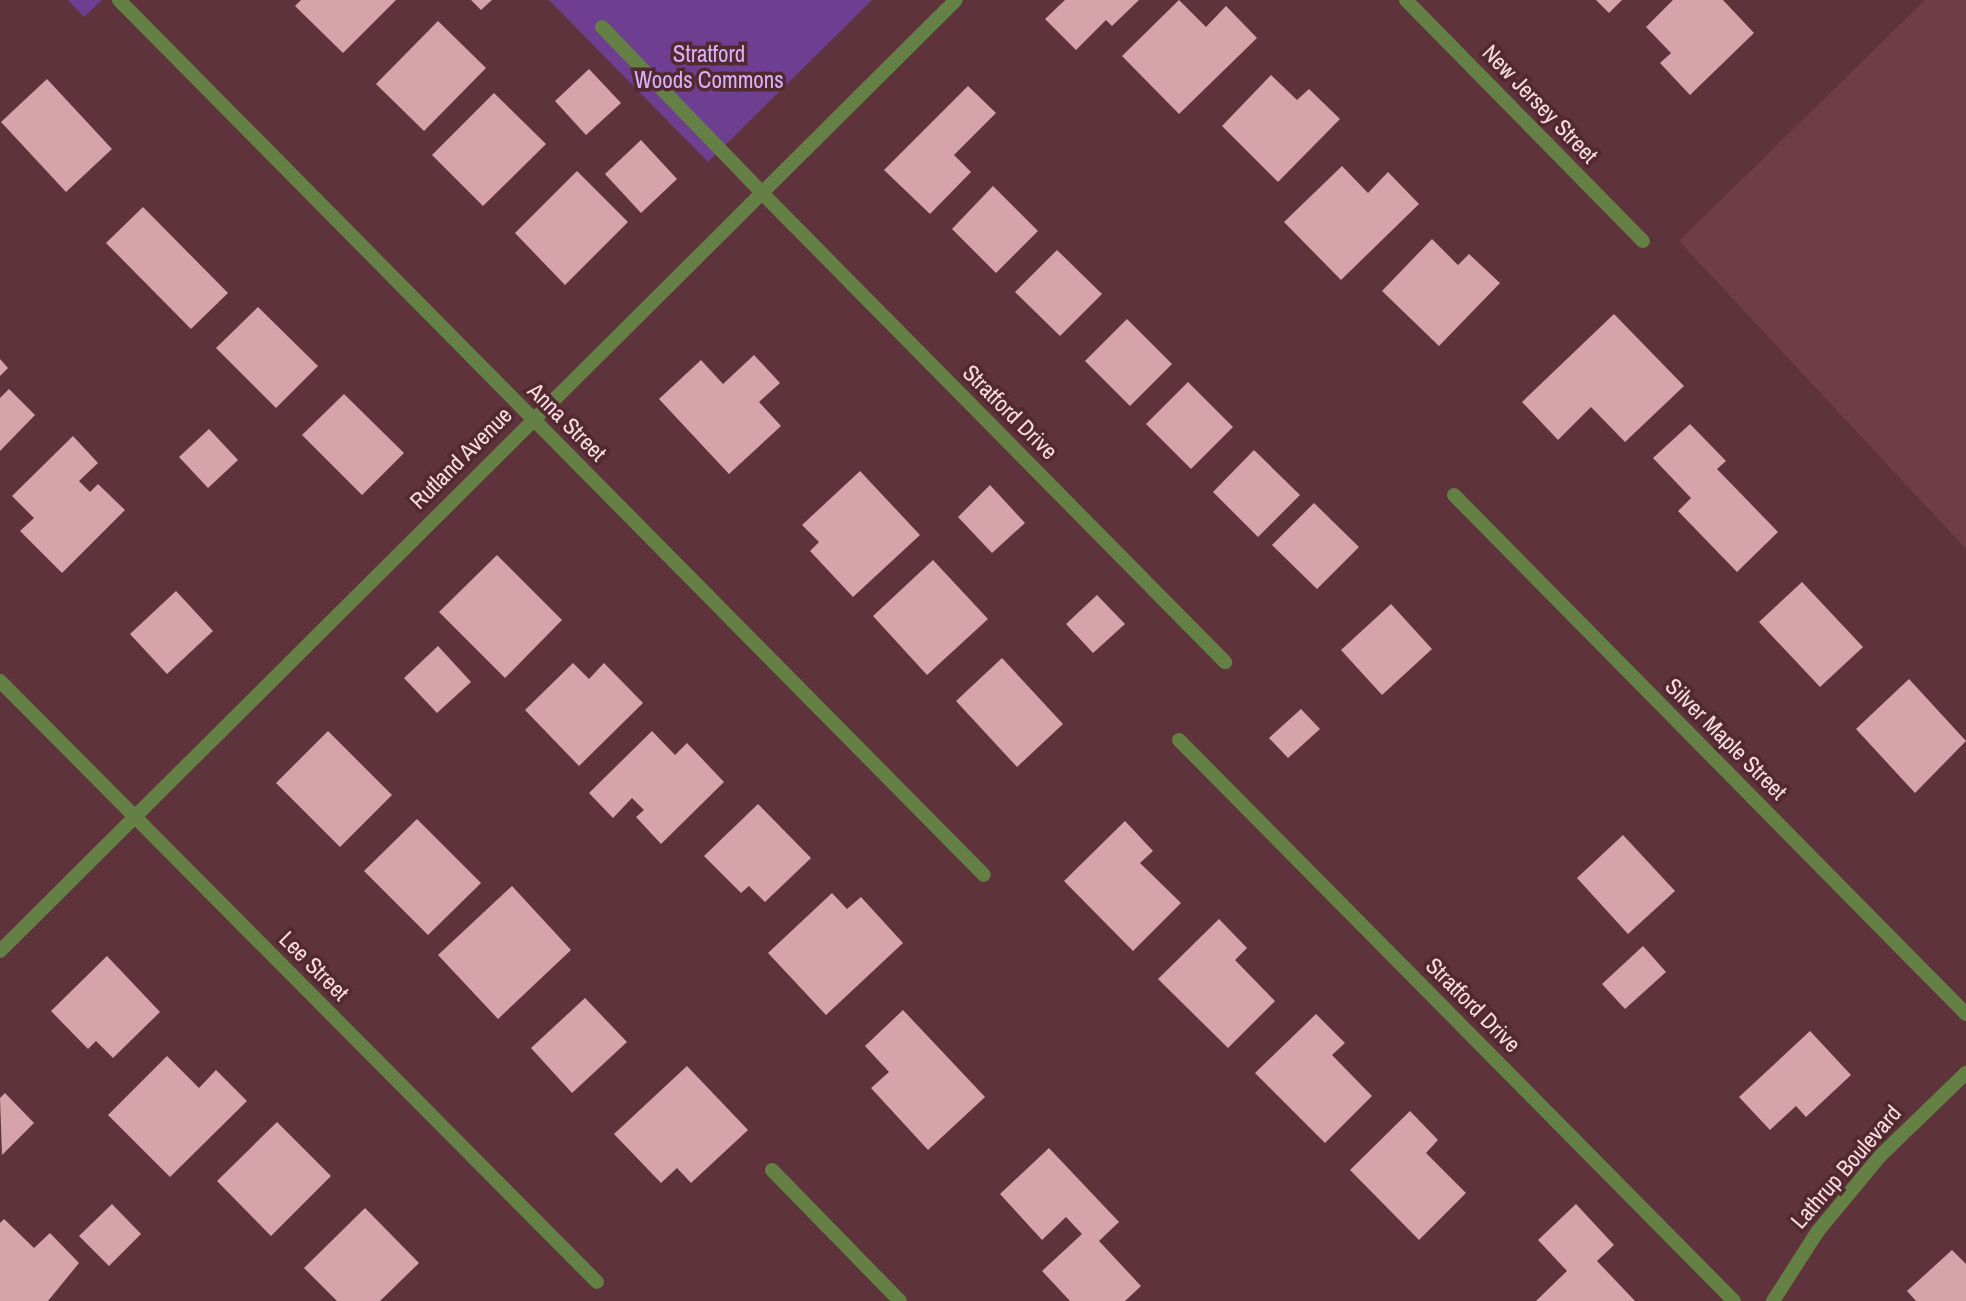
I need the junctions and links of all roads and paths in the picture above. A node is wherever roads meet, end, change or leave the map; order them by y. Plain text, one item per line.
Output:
1 (119, 0) edge
2 (956, 0) edge
3 (1406, 0) edge
4 (602, 27) dead end
5 (764, 194) junction
6 (1643, 241) dead end
7 (532, 420) junction
8 (1454, 495) dead end
9 (1225, 662) dead end
10 (0, 681) edge
11 (1179, 740) dead end
12 (134, 818) junction
13 (984, 875) dead end
14 (0, 951) edge
15 (1966, 1014) edge
16 (1966, 1073) edge
17 (772, 1170) dead end
18 (597, 1282) dead end
19 (900, 1301) edge
20 (1734, 1301) edge
21 (1773, 1301) edge

1 - 7 street, Anna Street
2 - 5 street, Rutland Avenue
3 - 6 street, New Jersey Street
4 - 5 street, Stratford Drive
5 - 7 street, Rutland Avenue
5 - 9 street, Stratford Drive
7 - 12 street, Rutland Avenue
7 - 13 street, Anna Street
8 - 15 street, Silver Maple Street
10 - 12 street, Lee Street
11 - 20 street, Stratford Drive
12 - 14 street, Rutland Avenue
12 - 18 street, Lee Street
16 - 21 street, Lathrup Boulevard
17 - 19 street

